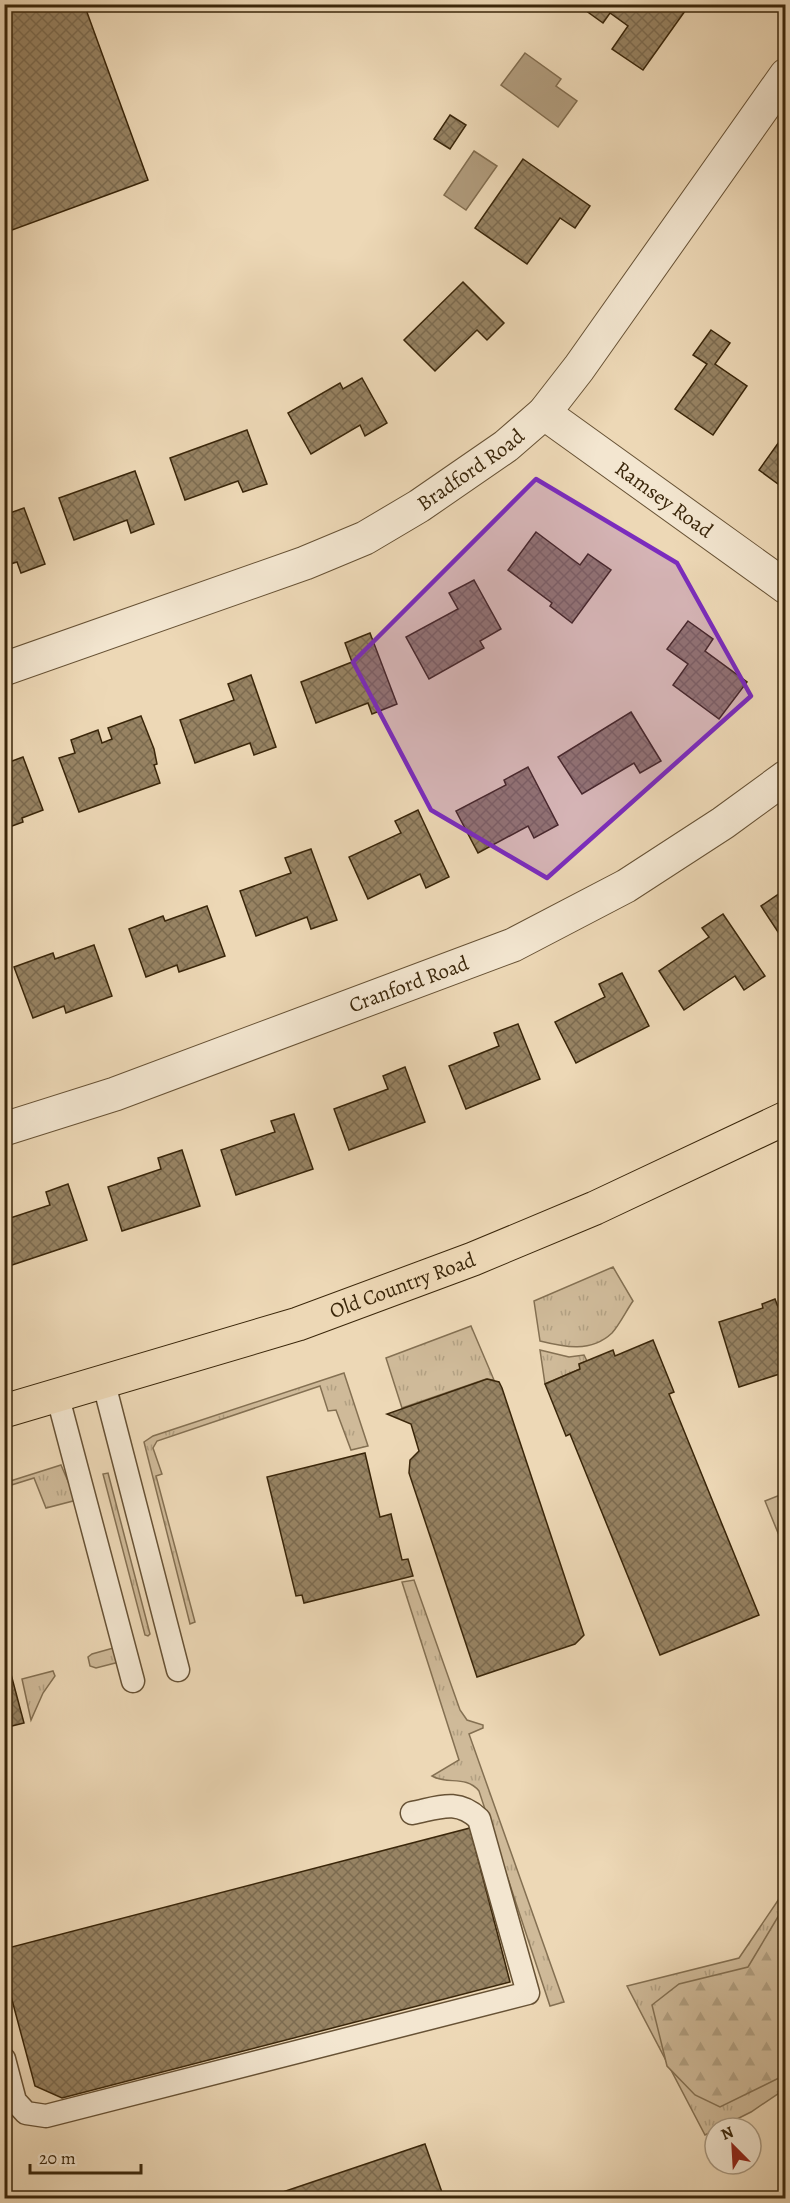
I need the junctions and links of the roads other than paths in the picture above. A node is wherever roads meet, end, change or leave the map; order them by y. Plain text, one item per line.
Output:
1 (786, 75) edge
2 (544, 413) junction
3 (786, 587) edge
4 (4, 669) edge
5 (786, 777) edge
6 (786, 1118) edge
7 (4, 1129) edge
8 (104, 1380) junction
9 (57, 1394) junction
10 (4, 1411) edge
11 (178, 1670) dead end
12 (133, 1681) dead end
13 (412, 1813) dead end
14 (4, 2059) edge

1 - 2 street, Bradford Road
2 - 3 street, Ramsey Road
2 - 4 street, Bradford Road
5 - 7 street, Cranford Road
6 - 8 main road, Old Country Road
8 - 9 main road, Old Country Road
8 - 11 lane
9 - 10 main road, Old Country Road
9 - 12 lane
13 - 14 lane

